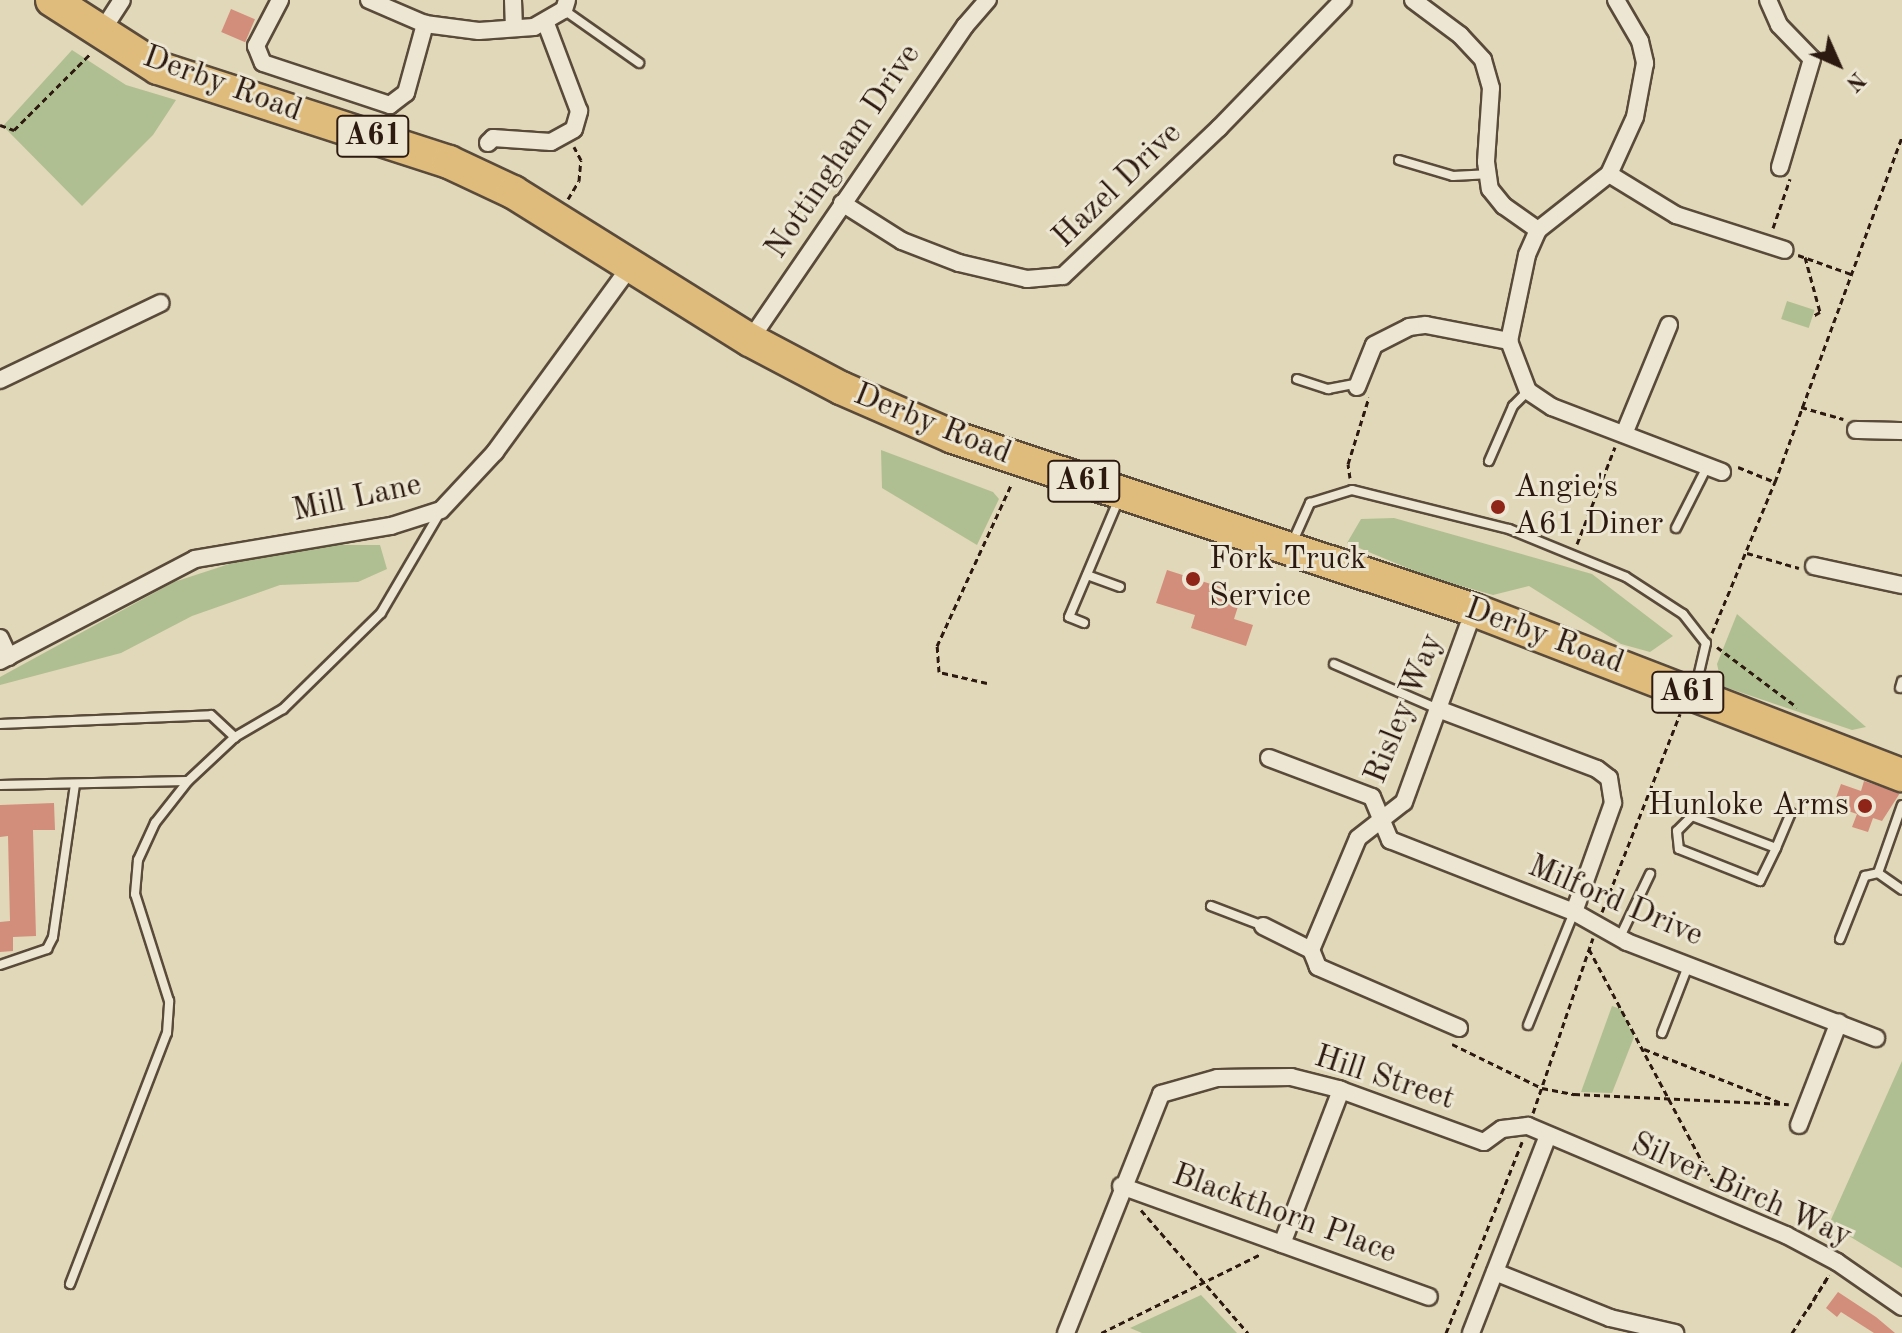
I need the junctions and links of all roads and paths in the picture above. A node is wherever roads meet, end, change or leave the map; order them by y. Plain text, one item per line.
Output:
1 (52, 0) edge
2 (122, 0) edge
3 (280, 0) edge
4 (369, 0) edge
5 (513, 0) edge
6 (988, 0) edge
7 (1343, 0) edge
8 (1413, 0) edge
9 (1616, 0) edge
10 (1768, 0) edge
11 (566, 5) edge
12 (545, 21) junction
13 (425, 24) junction
14 (514, 28) junction
15 (100, 34) junction
16 (639, 63) dead end
17 (0, 125) edge
18 (1902, 136) edge
19 (488, 143) dead end
20 (1399, 160) dead end
21 (1780, 167) joint
22 (1486, 174) junction
23 (1609, 174) junction
24 (842, 203) junction
25 (1538, 230) junction
26 (1767, 245) junction
27 (1785, 250) joint
28 (1805, 257) junction
29 (632, 264) junction
30 (1851, 274) junction
31 (161, 303) dead end
32 (1813, 316) dead end
33 (1669, 325) dead end
34 (750, 340) junction
35 (1509, 341) junction
36 (1297, 379) dead end
37 (0, 380) edge
38 (1358, 385) junction
39 (1528, 391) junction
40 (1801, 407) junction
41 (1840, 417) dead end
42 (1856, 430) dead end
43 (1902, 431) edge
44 (1622, 434) junction
45 (1489, 461) dead end
46 (1022, 462) junction
47 (1715, 470) junction
48 (1775, 482) junction
49 (1352, 490) junction
50 (1122, 493) junction
51 (441, 510) junction
52 (1676, 528) dead end
53 (1290, 548) junction
54 (1747, 553) junction
55 (1572, 554) junction
56 (1814, 566) joint
57 (1087, 575) junction
58 (1902, 585) edge
59 (1120, 587) dead end
60 (1474, 610) junction
61 (1084, 623) dead end
62 (0, 638) edge
63 (1706, 643) junction
64 (4, 659) edge
65 (1334, 664) dead end
66 (987, 683) dead end
67 (1691, 693) junction
68 (1438, 709) junction
69 (0, 724) edge
70 (235, 737) junction
71 (1807, 738) junction
72 (1269, 758) dead end
73 (1902, 775) edge
74 (188, 781) junction
75 (0, 785) edge
76 (75, 785) junction
77 (1902, 805) edge
78 (1791, 813) dead end
79 (1379, 821) junction
80 (1776, 848) junction
81 (1878, 873) junction
82 (1650, 874) dead end
83 (1902, 890) edge
84 (1211, 906) dead end
85 (1574, 912) junction
86 (1263, 926) joint
87 (1597, 926) junction
88 (1619, 938) junction
89 (1840, 939) dead end
90 (1589, 949) junction
91 (1311, 950) junction
92 (0, 965) edge
93 (1688, 965) junction
94 (1839, 1022) junction
95 (1528, 1025) dead end
96 (1459, 1028) dead end
97 (1662, 1033) dead end
98 (1876, 1038) dead end
99 (1644, 1049) junction
100 (1542, 1088) junction
101 (1341, 1090) junction
102 (1671, 1101) junction
103 (1786, 1104) junction
104 (1807, 1105) junction
105 (1799, 1125) dead end
106 (1528, 1126) junction
107 (1548, 1136) junction
108 (1121, 1186) junction
109 (1728, 1212) junction
110 (1282, 1244) junction
111 (1837, 1262) junction
112 (1495, 1272) junction
113 (1202, 1283) junction
114 (70, 1284) dead end
115 (1429, 1297) dead end
116 (1901, 1302) edge
117 (1808, 1309) dead end
118 (1607, 1326) edge
119 (1066, 1333) edge
120 (1101, 1333) edge
121 (1248, 1333) edge
122 (1446, 1333) edge
123 (1471, 1333) edge
124 (1675, 1333) edge
125 (1792, 1333) edge

1 - 15 highway, Derby Road / A61
2 - 15 street
3 - 13 street
4 - 13 street
5 - 14 street
6 - 24 street, Nottingham Drive
7 - 24 street, Hazel Drive
8 - 22 street
9 - 23 street
10 - 21 street
11 - 12 street
11 - 16 lane
12 - 14 street
12 - 19 street
13 - 14 street
15 - 17 path
15 - 29 highway, Derby Road / A61
18 - 30 path
20 - 22 lane
21 - 26 path
22 - 25 street
23 - 25 street
23 - 26 street
24 - 34 street, Nottingham Drive
25 - 35 street
26 - 27 street
27 - 28 path
28 - 30 path
28 - 32 path
29 - 34 highway, Derby Road / A61
29 - 51 street, Mill Lane
30 - 40 path
31 - 37 street
33 - 44 street
34 - 46 highway, Derby Road / A61
35 - 38 street
35 - 39 street
36 - 38 lane
38 - 49 path
39 - 44 street
39 - 45 lane
40 - 41 path
40 - 48 path
42 - 43 street
44 - 47 street
44 - 55 path
46 - 50 highway, Derby Road / A61
46 - 66 path
47 - 48 path
47 - 52 lane
48 - 54 path
49 - 53 lane
49 - 55 lane
50 - 53 highway, Derby Road / A61
50 - 57 lane
51 - 64 street, Mill Lane
51 - 70 lane
53 - 60 highway, Derby Road / A61
54 - 56 path
54 - 63 path
55 - 63 lane
56 - 58 street
57 - 59 lane
57 - 61 lane
60 - 67 highway, Derby Road / A61
60 - 68 street, Risley Way
62 - 64 street
63 - 67 lane
63 - 71 path
65 - 68 lane
67 - 71 highway, Derby Road / A61
67 - 87 path
68 - 79 street, Risley Way
68 - 85 street
69 - 70 lane
70 - 74 lane
71 - 73 highway, Derby Road / A61
72 - 79 street, Milford Drive
74 - 76 lane
74 - 114 lane
75 - 76 lane
76 - 92 lane
77 - 81 lane
78 - 80 lane
79 - 85 street, Milford Drive
79 - 91 street, Risley Way
80 - 80 lane
81 - 83 lane
81 - 89 lane
82 - 88 lane
84 - 86 lane
85 - 87 street, Milford Drive
85 - 95 lane
86 - 91 street
87 - 88 street, Milford Drive
87 - 90 path
88 - 93 street, Milford Drive
90 - 99 path
90 - 100 path
91 - 96 street
93 - 94 street, Milford Drive
93 - 97 lane
94 - 98 street, Milford Drive
94 - 104 street
99 - 102 path
99 - 103 path
100 - 102 path
100 - 106 path
101 - 106 street, Hill Street
101 - 108 street, Hill Street
101 - 110 street
102 - 103 path
102 - 109 path
103 - 104 path
104 - 105 street
106 - 107 street
106 - 122 path
107 - 109 street, Silver Birch Way
107 - 112 street
108 - 110 street, Blackthorn Place
108 - 113 path
108 - 119 street, Hill Street
109 - 111 street, Silver Birch Way
110 - 113 path
110 - 115 street, Blackthorn Place
111 - 116 street, Silver Birch Way
111 - 117 path
111 - 125 path
112 - 118 street
112 - 123 street
113 - 120 path
113 - 121 path
118 - 124 street

